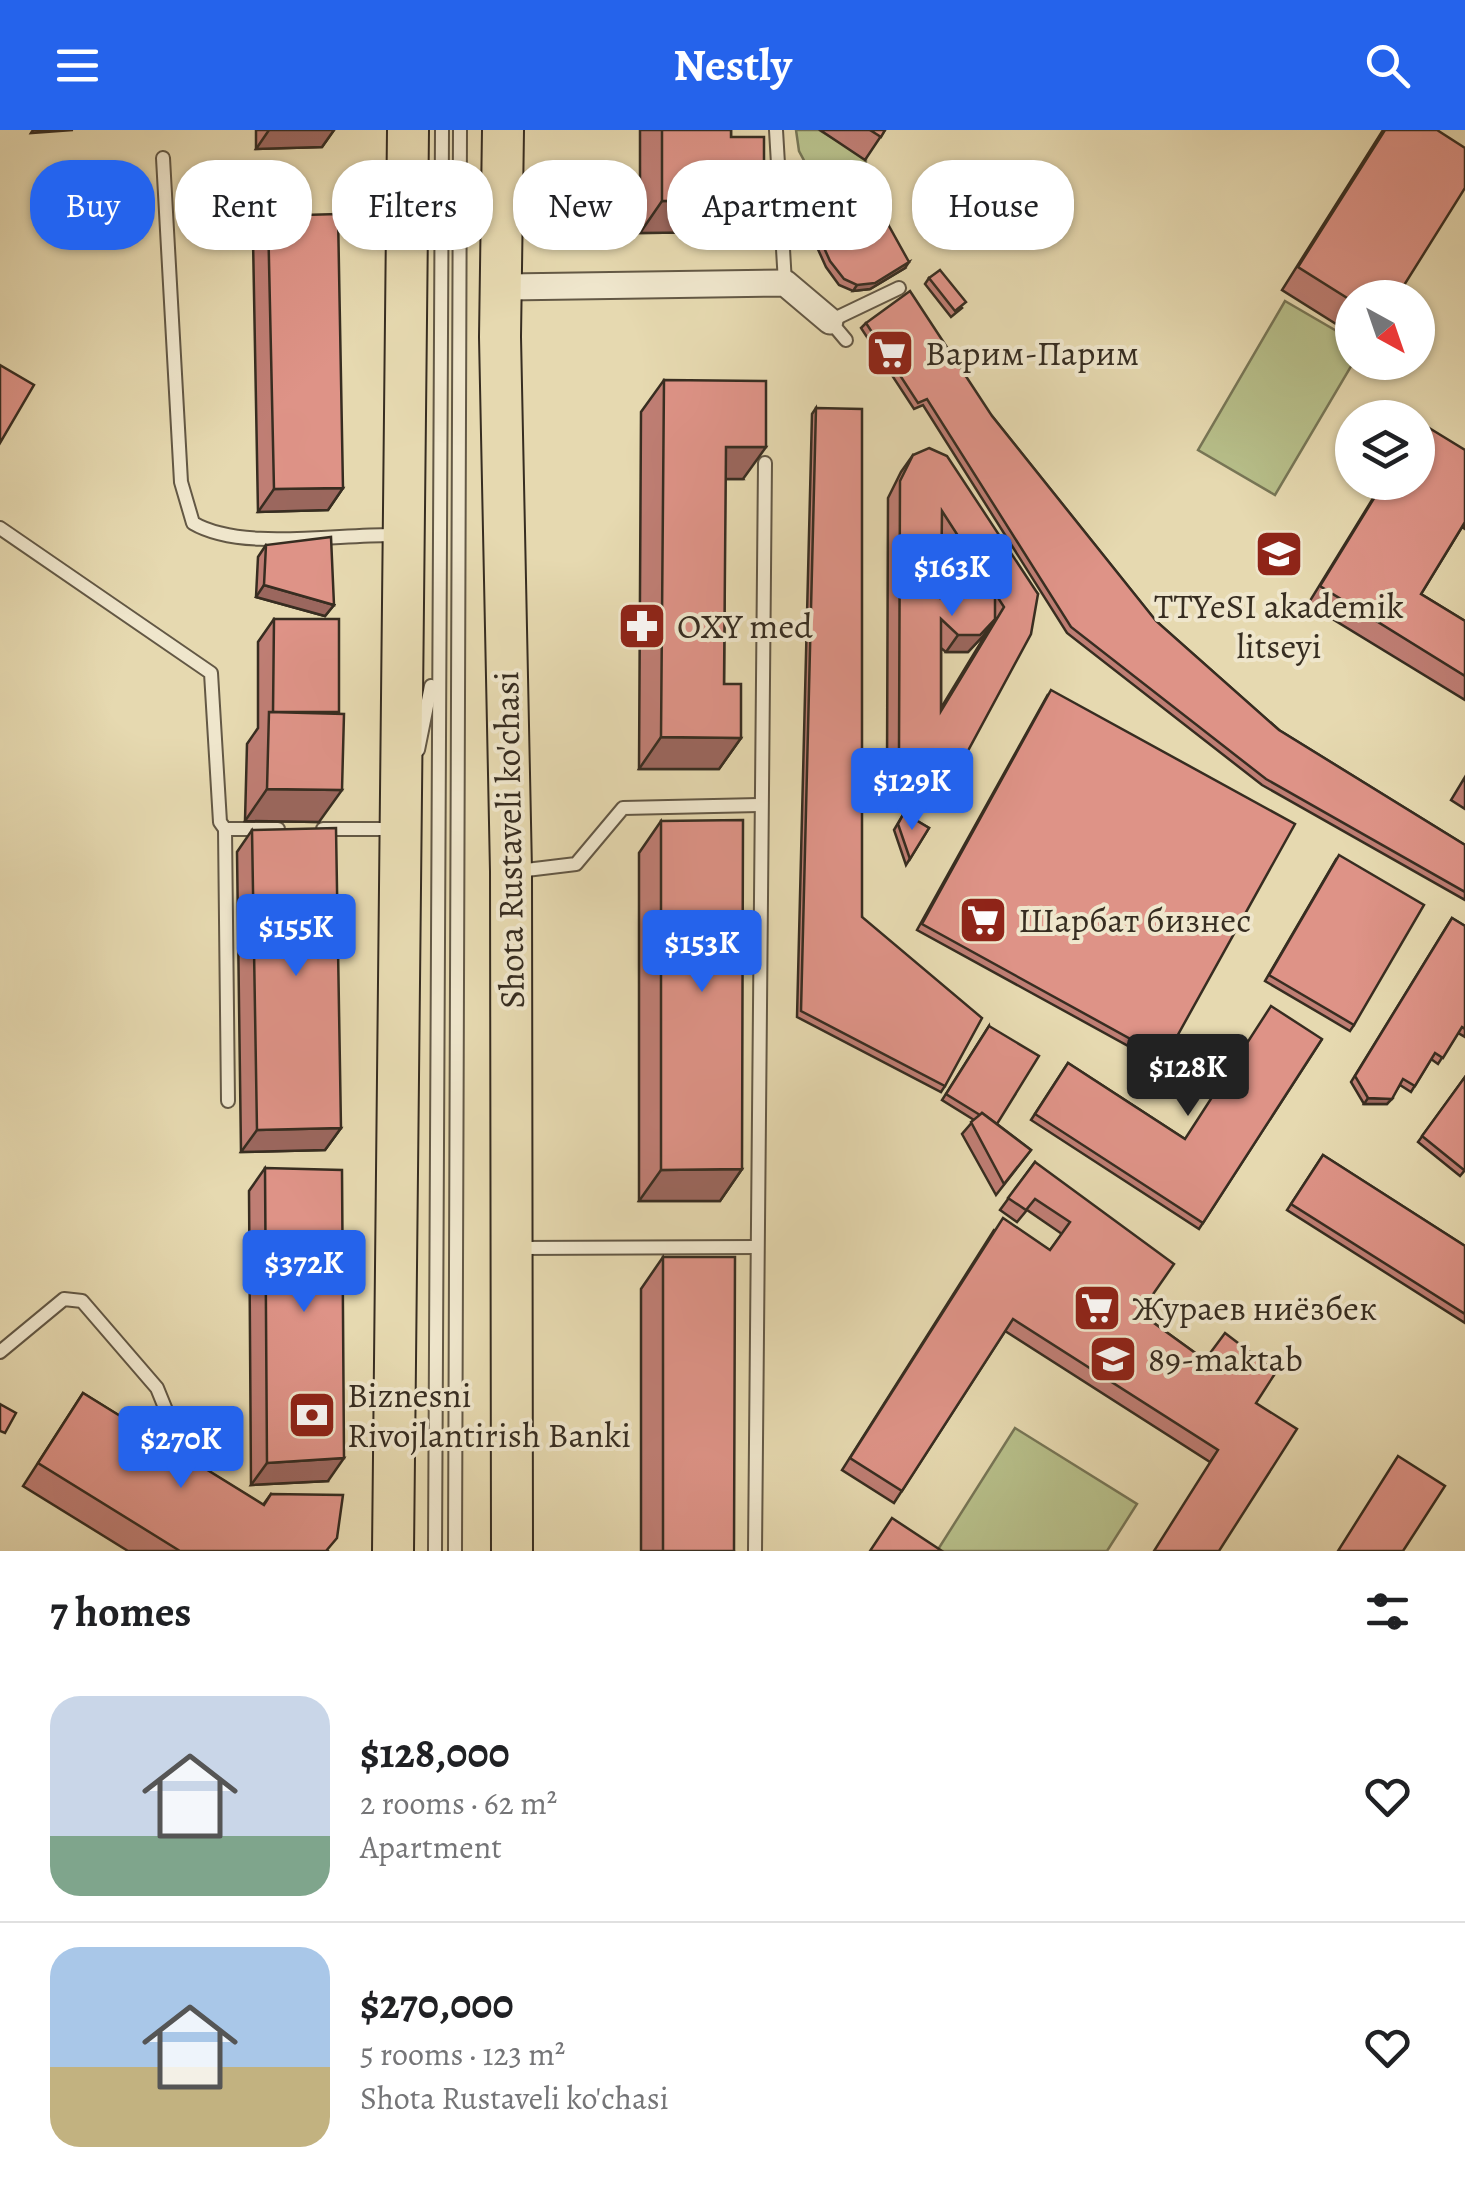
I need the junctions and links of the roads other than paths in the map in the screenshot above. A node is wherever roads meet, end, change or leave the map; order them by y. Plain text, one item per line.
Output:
1 (408, 130) edge
2 (442, 130) edge
3 (460, 130) edge
4 (503, 130) edge
5 (776, 130) edge
6 (163, 158) dead end
7 (785, 283) junction
8 (500, 287) junction
9 (900, 288) dead end
10 (838, 331) joint
11 (765, 464) edge
12 (0, 528) edge
13 (406, 535) junction
14 (438, 654) junction
15 (760, 805) junction
16 (225, 829) junction
17 (306, 829) edge
18 (402, 829) junction
19 (287, 830) edge
20 (511, 872) junction
21 (228, 1101) dead end
22 (757, 1247) junction
23 (512, 1248) junction
24 (0, 1352) edge
25 (188, 1464) edge
26 (392, 1551) edge
27 (435, 1551) edge
28 (455, 1551) edge
29 (512, 1551) edge
30 (755, 1551) edge

1 - 13 main road
2 - 14 lane
3 - 28 lane
4 - 8 main road, Shota Rustaveli ko'chasi
5 - 7 lane
6 - 13 lane
7 - 8 street
7 - 10 street
8 - 20 main road, Shota Rustaveli ko'chasi
9 - 10 lane
11 - 15 lane
12 - 16 lane
13 - 18 main road
14 - 18 lane
14 - 27 lane
15 - 20 lane
15 - 22 lane
16 - 19 lane
16 - 21 lane
17 - 18 lane
18 - 26 main road
20 - 23 main road, Shota Rustaveli ko'chasi
22 - 23 lane
22 - 30 lane
23 - 29 main road, Shota Rustaveli ko'chasi
24 - 25 lane

